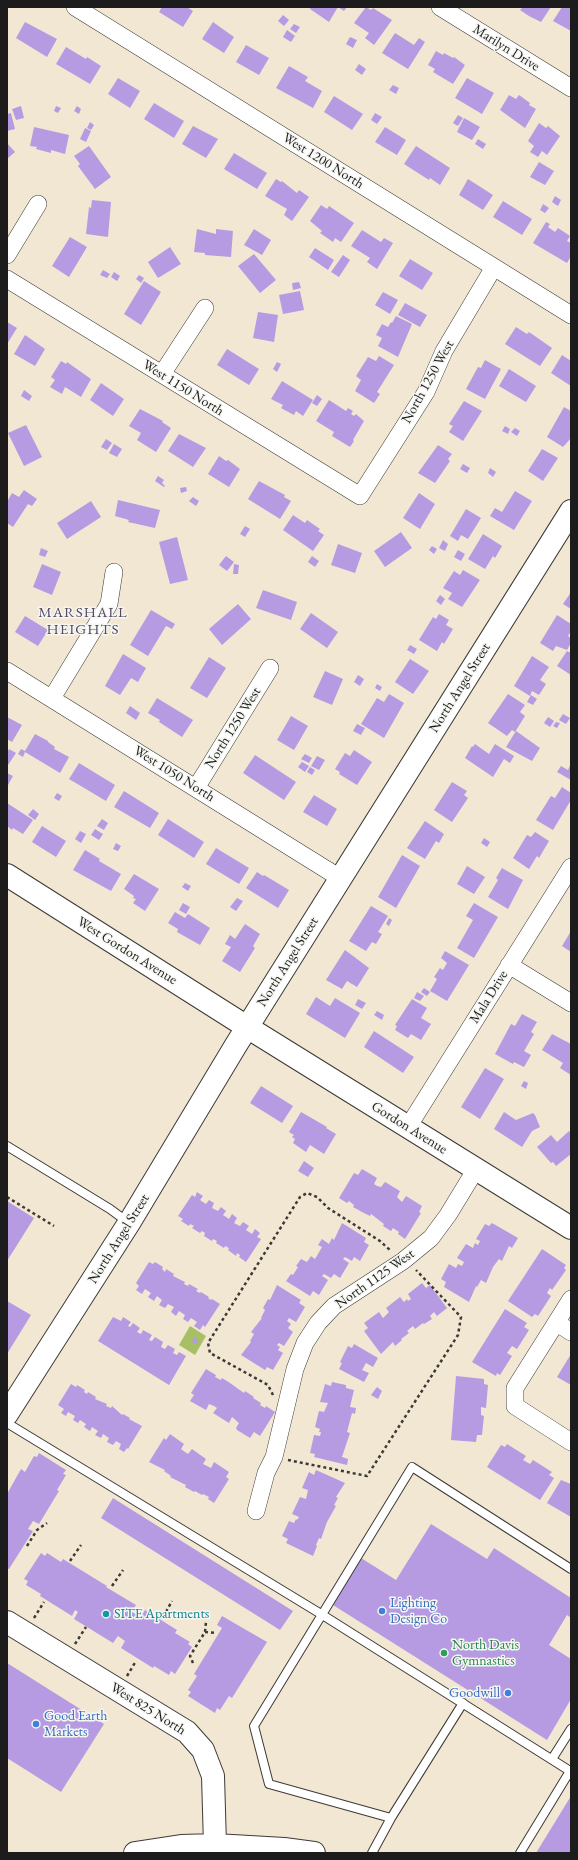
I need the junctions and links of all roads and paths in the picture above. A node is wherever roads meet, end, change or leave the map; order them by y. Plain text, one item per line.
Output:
1 (75, 7) edge
2 (440, 7) edge
3 (571, 88) edge
4 (38, 204) dead end
5 (7, 255) edge
6 (494, 267) junction
7 (7, 279) edge
8 (205, 308) dead end
9 (571, 315) edge
10 (162, 374) junction
11 (360, 496) joint
12 (571, 511) edge
13 (114, 572) dead end
14 (270, 668) dead end
15 (7, 671) edge
16 (52, 698) junction
17 (196, 788) junction
18 (571, 867) edge
19 (7, 875) edge
20 (340, 878) junction
21 (509, 965) junction
22 (571, 1003) edge
23 (247, 1027) junction
24 (408, 1127) junction
25 (7, 1146) edge
26 (476, 1169) junction
27 (7, 1197) edge
28 (130, 1223) junction
29 (54, 1226) dead end
30 (571, 1228) edge
31 (403, 1261) junction
32 (571, 1299) edge
33 (557, 1323) junction
34 (571, 1332) edge
35 (8, 1414) edge
36 (284, 1416) junction
37 (571, 1442) edge
38 (274, 1457) junction
39 (256, 1511) dead end
40 (46, 1523) dead end
41 (81, 1544) dead end
42 (26, 1546) dead end
43 (70, 1561) dead end
44 (571, 1569) edge
45 (123, 1570) dead end
46 (112, 1586) dead end
47 (172, 1601) dead end
48 (44, 1602) dead end
49 (321, 1614) junction
50 (163, 1617) dead end
51 (34, 1619) dead end
52 (7, 1622) edge
53 (206, 1622) dead end
54 (86, 1628) dead end
55 (205, 1632) junction
56 (216, 1633) dead end
57 (75, 1644) dead end
58 (136, 1661) dead end
59 (192, 1663) dead end
60 (127, 1676) dead end
61 (463, 1703) junction
62 (571, 1729) edge
63 (552, 1759) junction
64 (391, 1818) junction
65 (215, 1845) junction
66 (135, 1853) edge
67 (314, 1853) edge
68 (372, 1853) edge
69 (520, 1853) edge

1 - 6 street, West 1200 North
2 - 3 street, Marilyn Drive
4 - 5 street
6 - 9 street, West 1200 North
6 - 11 street, North 1250 West
7 - 10 street, West 1150 North
8 - 10 street
10 - 11 street, West 1150 North
12 - 20 street, North Angel Street
13 - 16 street
14 - 17 street, North 1250 West
15 - 16 street, West 1050 North
16 - 17 street, West 1050 North
17 - 20 street, West 1050 North
18 - 21 street, Mala Drive
19 - 23 street, West Gordon Avenue
20 - 23 street, North Angel Street
21 - 22 street
21 - 24 street, Mala Drive
23 - 24 street, Gordon Avenue
23 - 28 street, North Angel Street
24 - 26 street, Gordon Avenue
25 - 28 lane
26 - 30 street, Gordon Avenue
26 - 31 street, North 1125 West
27 - 29 path
28 - 35 street, North Angel Street
31 - 36 street, North 1125 West
31 - 36 path
31 - 38 path
32 - 33 street
33 - 34 street
33 - 37 street
35 - 49 lane
36 - 38 street, North 1125 West
38 - 39 street, North 1125 West
40 - 42 path
41 - 43 path
44 - 49 lane
45 - 46 path
47 - 50 path
48 - 51 path
49 - 61 lane
49 - 64 lane
52 - 65 street, West 825 North
53 - 55 path
54 - 57 path
55 - 56 path
55 - 59 path
58 - 60 path
61 - 63 lane
61 - 64 lane
62 - 63 lane
63 - 69 lane
64 - 68 lane
65 - 66 street
65 - 67 street

